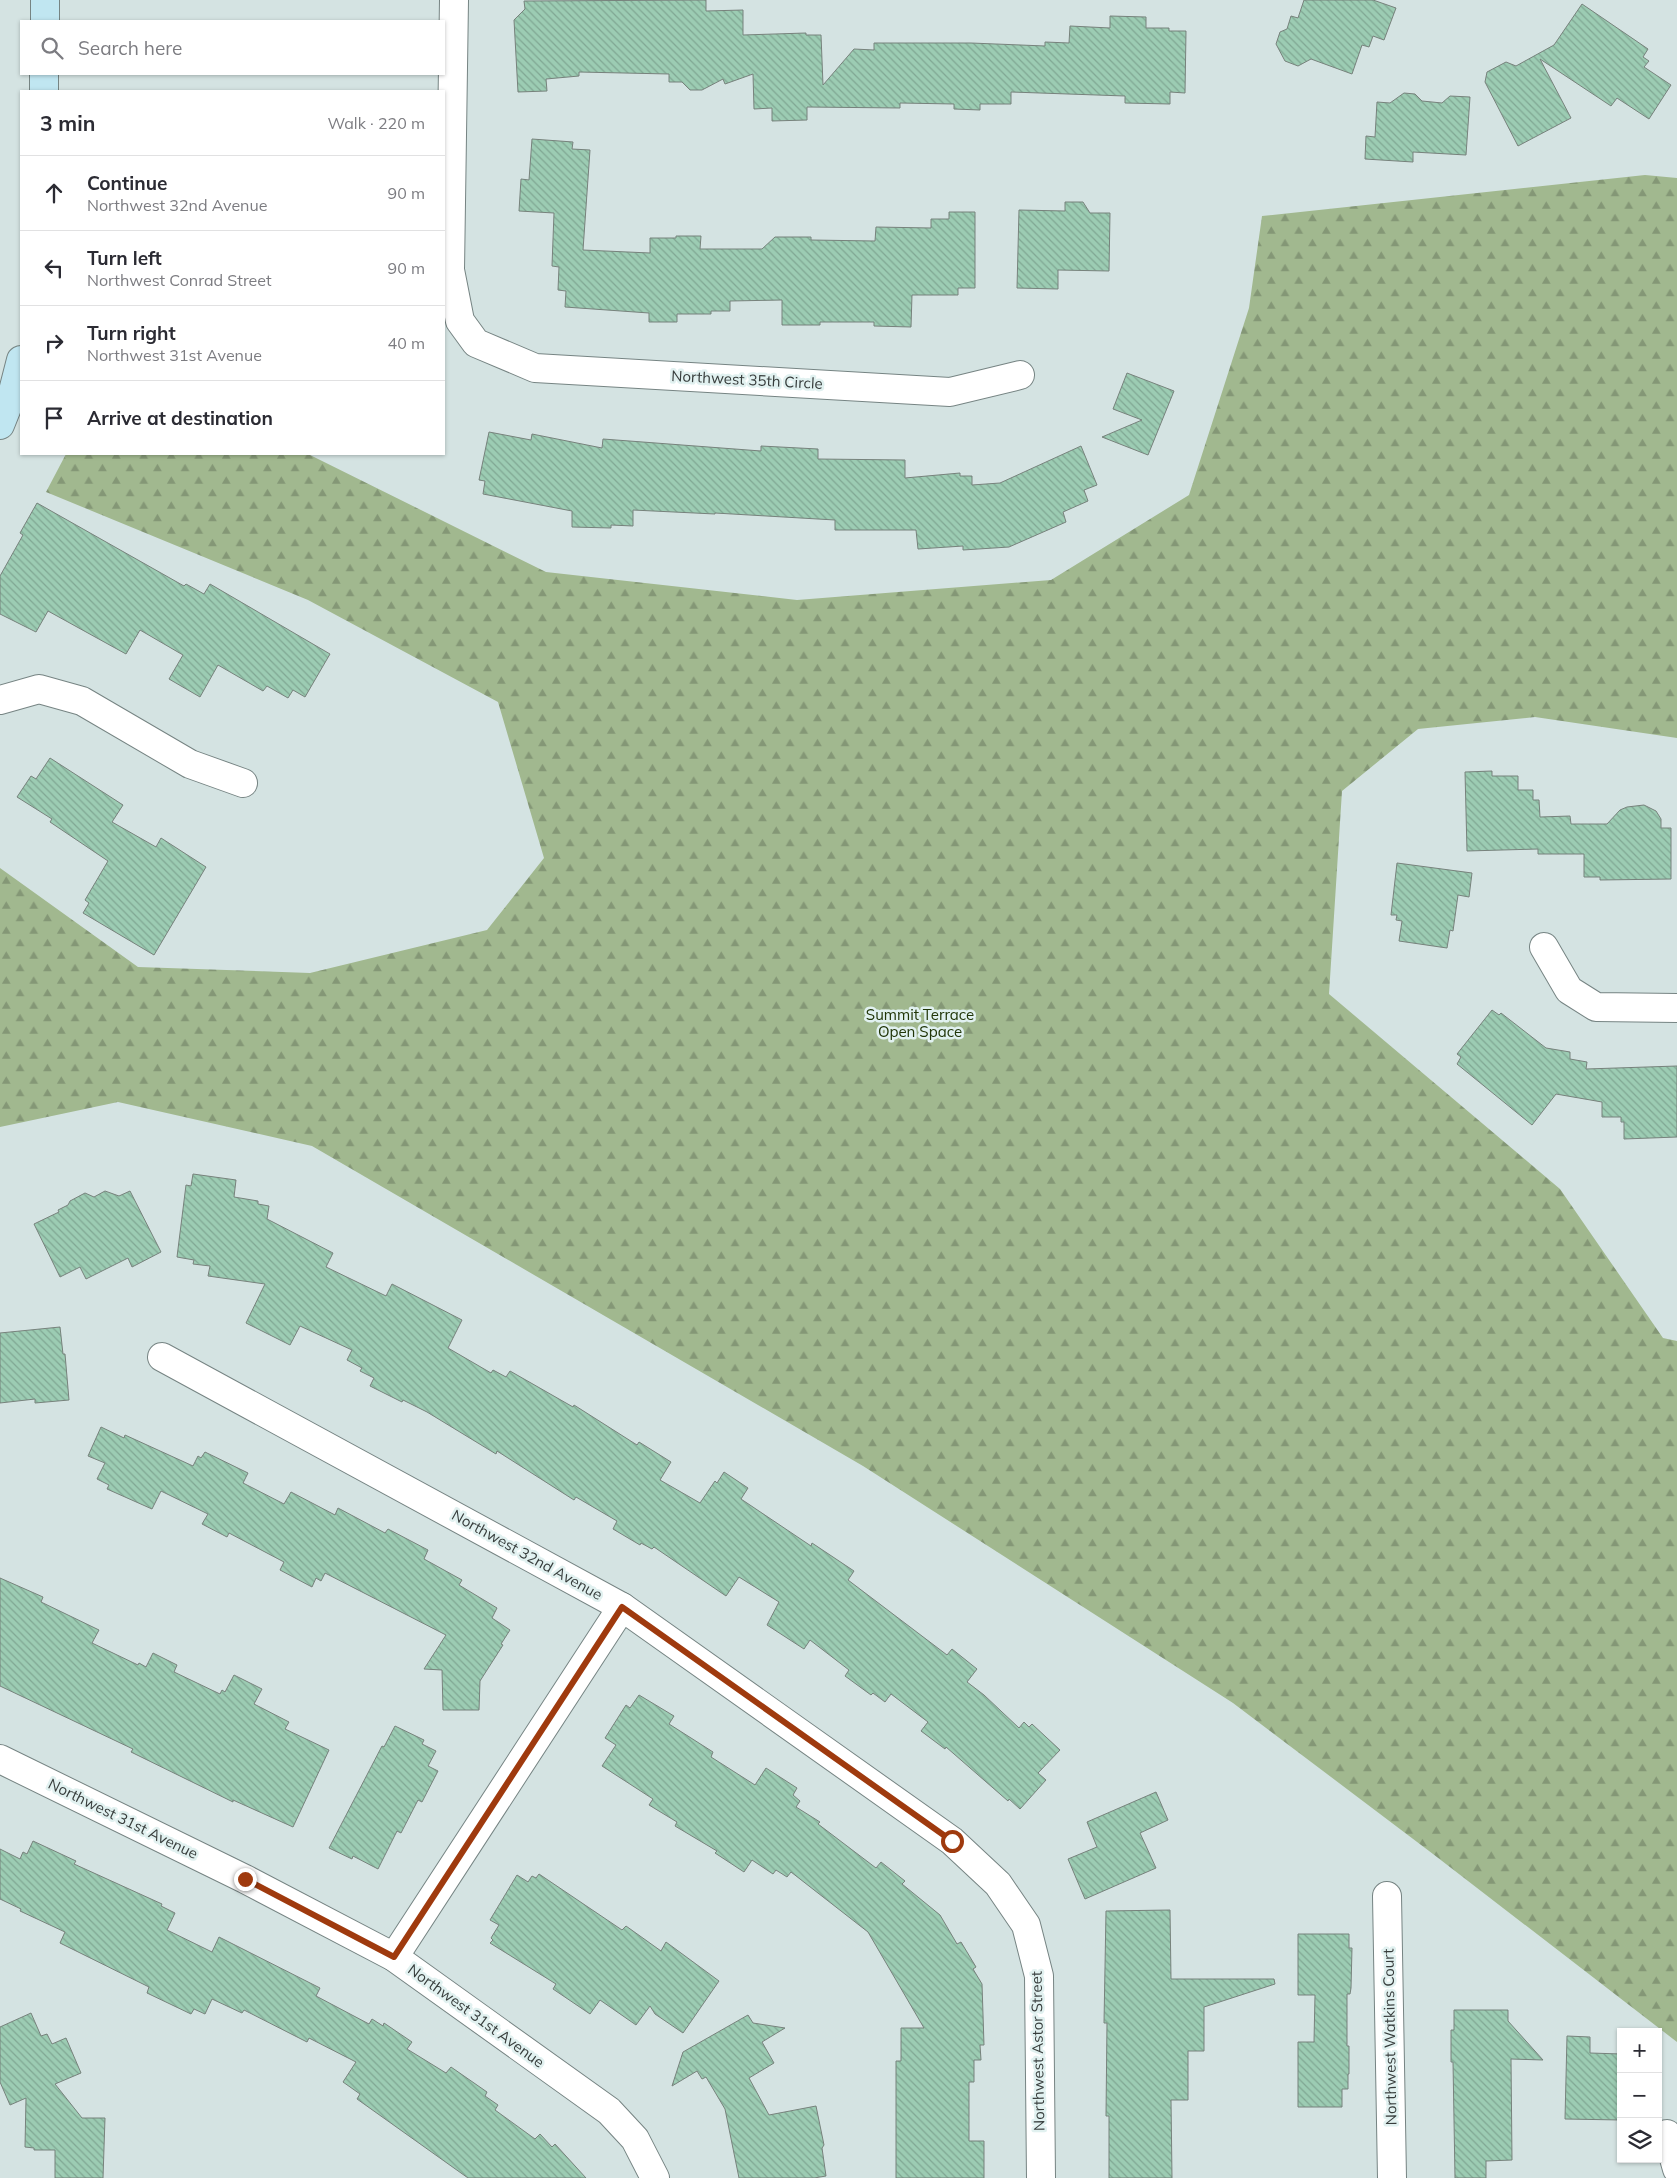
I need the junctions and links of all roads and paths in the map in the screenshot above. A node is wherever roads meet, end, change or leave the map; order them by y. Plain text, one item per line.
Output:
1 (45, 0) edge
2 (454, 0) edge
3 (45, 20) edge
4 (44, 75) edge
5 (44, 90) edge
6 (20, 364) edge
7 (1020, 375) dead end
8 (0, 425) edge
9 (0, 700) edge
10 (243, 783) dead end
11 (1544, 947) dead end
12 (1677, 1008) edge
13 (162, 1357) dead end
14 (622, 1607) junction
15 (0, 1759) edge
16 (1387, 1896) dead end
17 (1026, 1925) joint
18 (394, 1957) junction
19 (1667, 2134) dead end
20 (1677, 2169) edge
21 (655, 2176) edge
22 (1040, 2178) edge
23 (1392, 2178) edge

1 - 3 street
2 - 7 street, Northwest 35th Circle
4 - 5 street
6 - 8 street
9 - 10 street
11 - 12 street
13 - 14 street, Northwest 32nd Avenue
14 - 17 street, Northwest 32nd Avenue
14 - 18 street
15 - 18 street, Northwest 31st Avenue
16 - 23 street, Northwest Watkins Court
17 - 22 street, Northwest Astor Street
18 - 21 street, Northwest 31st Avenue
19 - 20 street

